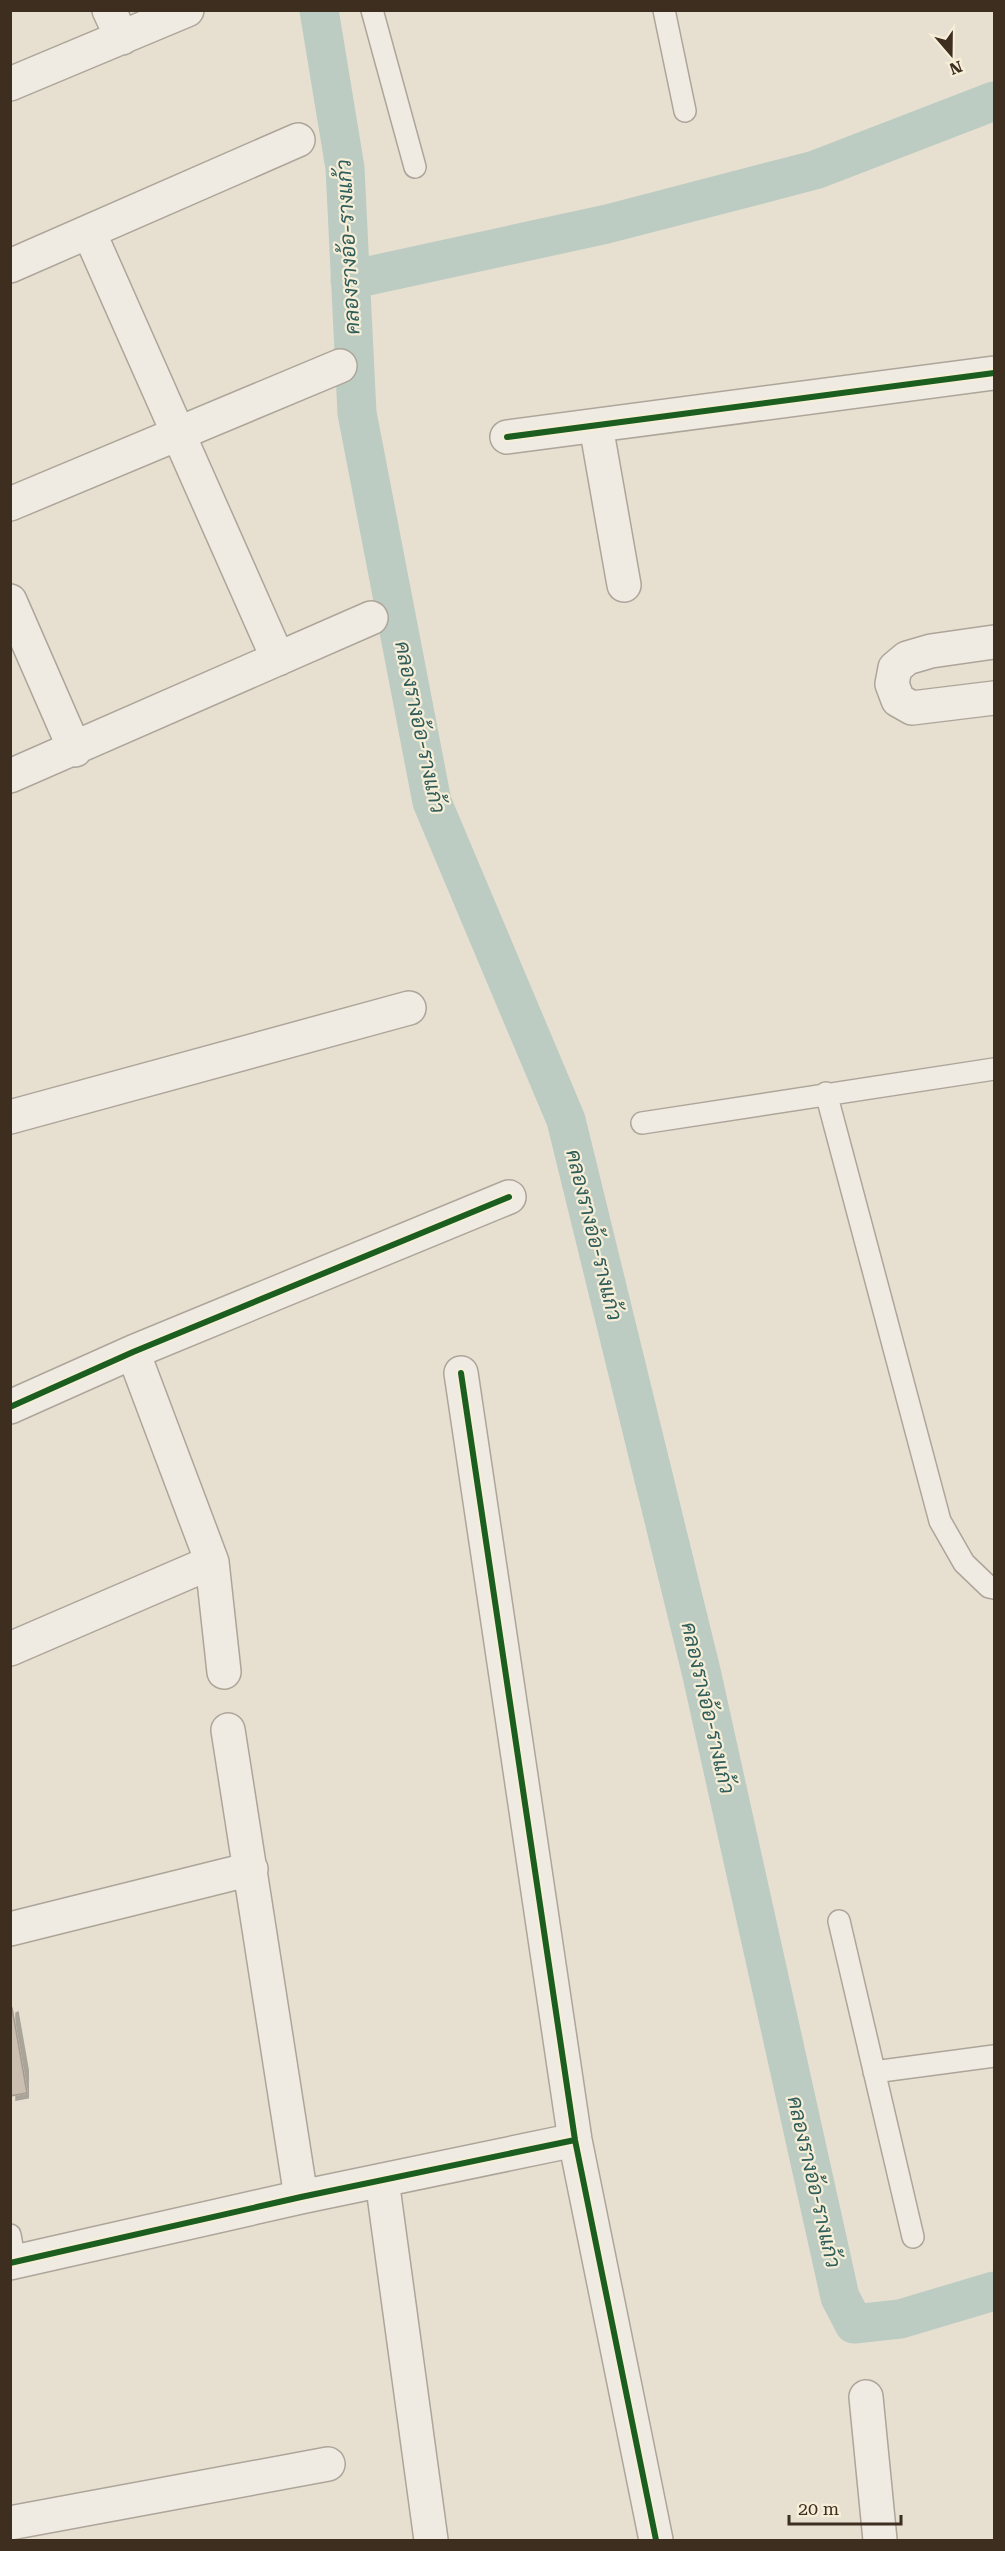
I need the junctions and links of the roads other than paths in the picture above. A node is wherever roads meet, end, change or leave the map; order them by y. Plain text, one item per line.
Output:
1 (187, 10) edge
2 (372, 10) edge
3 (664, 10) edge
4 (115, 24) edge
5 (10, 84) edge
6 (684, 111) dead end
7 (298, 140) dead end
8 (415, 167) dead end
9 (89, 232) junction
10 (10, 266) edge
11 (340, 366) dead end
12 (994, 373) edge
13 (596, 426) junction
14 (179, 433) junction
15 (507, 438) dead end
16 (10, 504) edge
17 (624, 585) dead end
18 (10, 601) edge
19 (371, 618) dead end
20 (994, 642) edge
21 (278, 659) junction
22 (994, 698) edge
23 (75, 750) junction
24 (10, 776) edge
25 (409, 1008) dead end
26 (994, 1069) edge
27 (826, 1094) junction
28 (10, 1117) edge
29 (642, 1123) dead end
30 (509, 1197) dead end
31 (133, 1352) junction
32 (461, 1372) dead end
33 (10, 1407) edge
34 (212, 1562) junction
35 (994, 1588) edge
36 (10, 1648) edge
37 (224, 1672) dead end
38 (228, 1730) dead end
39 (251, 1869) junction
40 (839, 1921) dead end
41 (10, 1929) edge
42 (994, 2056) edge
43 (874, 2072) junction
44 (575, 2140) junction
45 (382, 2180) junction
46 (301, 2197) junction
47 (912, 2237) dead end
48 (12, 2253) edge
49 (866, 2397) dead end
50 (328, 2464) dead end
51 (10, 2523) edge
52 (431, 2541) edge
53 (656, 2541) edge
54 (880, 2541) edge

1 - 4 street
2 - 8 lane
3 - 6 lane
4 - 5 street
7 - 9 street
9 - 10 street
9 - 14 street
11 - 14 street
12 - 13 street
13 - 15 street
13 - 17 street
14 - 16 street
14 - 21 street
18 - 23 street
19 - 21 street
20 - 22 street
21 - 23 street
23 - 24 street
25 - 28 street
26 - 27 lane
27 - 29 lane
27 - 35 lane
30 - 31 street
31 - 33 street
31 - 34 street
32 - 44 street
34 - 36 street
34 - 37 street
38 - 39 street
39 - 41 street
39 - 46 street
40 - 43 lane
42 - 43 lane
43 - 47 lane
44 - 45 street
44 - 53 street
45 - 46 street
45 - 52 street
46 - 48 street
49 - 54 street
50 - 51 street

